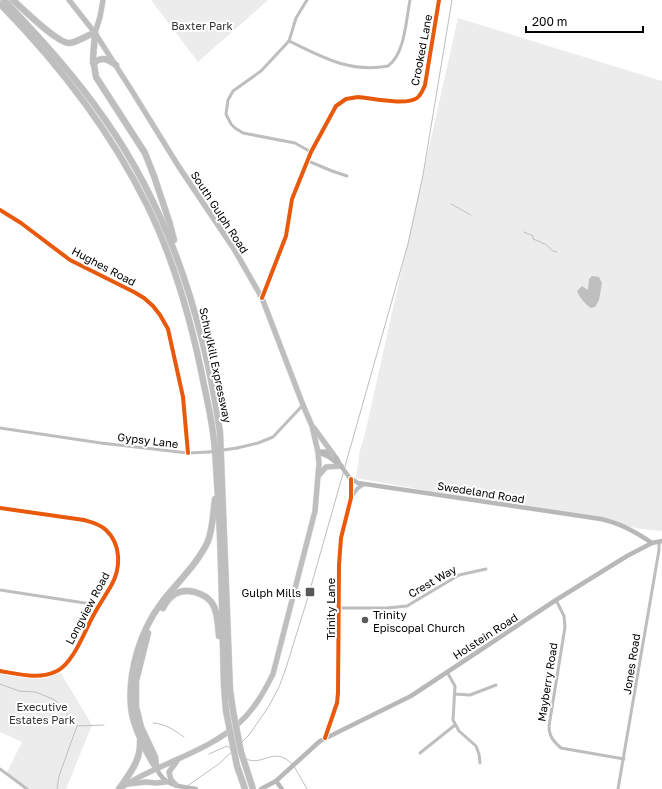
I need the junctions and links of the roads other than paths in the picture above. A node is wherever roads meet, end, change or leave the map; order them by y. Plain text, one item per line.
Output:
1 (4, 0) edge
2 (13, 0) edge
3 (69, 0) edge
4 (103, 0) edge
5 (307, 0) edge
6 (410, 0) edge
7 (439, 0) edge
8 (0, 4) edge
9 (95, 33) junction
10 (289, 41) junction
11 (93, 63) junction
12 (116, 66) junction
13 (311, 152) junction
14 (308, 161) junction
15 (347, 176) dead end
16 (0, 210) edge
17 (178, 258) junction
18 (262, 298) junction
19 (303, 405) junction
20 (312, 426) junction
21 (0, 428) edge
22 (318, 452) junction
23 (188, 453) junction
24 (333, 454) junction
25 (215, 460) junction
26 (341, 466) junction
27 (318, 476) junction
28 (350, 478) junction
29 (365, 484) junction
30 (351, 498) junction
31 (0, 508) edge
32 (661, 541) edge
33 (652, 543) junction
34 (486, 569) dead end
35 (0, 590) edge
36 (556, 600) junction
37 (98, 605) junction
38 (339, 608) junction
39 (0, 671) edge
40 (224, 672) junction
41 (447, 672) junction
42 (496, 685) dead end
43 (455, 694) junction
44 (455, 725) junction
45 (140, 738) junction
46 (325, 738) junction
47 (420, 754) dead end
48 (181, 758) junction
49 (624, 758) junction
50 (480, 763) dead end
51 (0, 769) edge
52 (156, 769) junction
53 (276, 781) junction
54 (166, 782) junction
55 (127, 784) junction
56 (176, 785) junction
57 (27, 789) edge
58 (119, 789) edge
59 (196, 789) edge
60 (245, 789) edge
61 (252, 789) edge
62 (261, 789) edge
63 (282, 789) edge
64 (618, 789) edge

1 - 17 highway, Schuylkill Expressway
2 - 9 highway
3 - 9 main road, South Gulph Road
4 - 9 main road
5 - 10 street
6 - 10 street
7 - 13 street, Crooked Lane
8 - 25 highway, Schuylkill Expressway
9 - 11 highway
9 - 12 main road, South Gulph Road
10 - 13 street
11 - 12 highway
11 - 17 highway
12 - 18 main road, South Gulph Road
13 - 14 street, Crooked Lane
14 - 15 street
14 - 18 street, Crooked Lane
16 - 23 street, Hughes Road
17 - 61 highway, Schuylkill Expressway, bridge
18 - 19 main road, South Gulph Road
19 - 20 main road, South Gulph Road
19 - 23 street, Gypsy Lane, bridge
20 - 22 main road, South Gulph Road
20 - 24 main road
21 - 23 street, Gypsy Lane
22 - 24 main road
22 - 26 main road
22 - 27 main road, South Gulph Road
24 - 26 main road
25 - 40 highway, Schuylkill Expressway
25 - 45 highway
26 - 27 main road
26 - 28 main road, bridge
27 - 48 main road, South Gulph Road
28 - 29 main road, Swedeland Road
28 - 30 street, Trinity Lane
29 - 30 street
29 - 33 main road, Swedeland Road
30 - 38 street, Trinity Lane
31 - 37 street, Longview Road
32 - 33 main road
32 - 49 street, Jones Road
33 - 36 main road, Holstein Road
34 - 38 street, Crest Way
35 - 37 street
36 - 41 main road, Holstein Road
36 - 49 street, Mayberry Road
37 - 39 street, Longview Road
38 - 46 street, Trinity Lane
40 - 52 highway
40 - 60 highway, Schuylkill Expressway, bridge
41 - 43 street
41 - 46 main road, Holstein Road
42 - 43 street
43 - 44 street
44 - 47 street
44 - 50 street
45 - 52 highway
45 - 58 highway
46 - 53 main road
48 - 52 main road
48 - 56 main road
49 - 64 street, Jones Road
51 - 57 street
52 - 54 main road
52 - 55 main road
53 - 62 main road
53 - 63 main road
54 - 55 main road
54 - 56 main road
55 - 58 main road
56 - 59 main road

